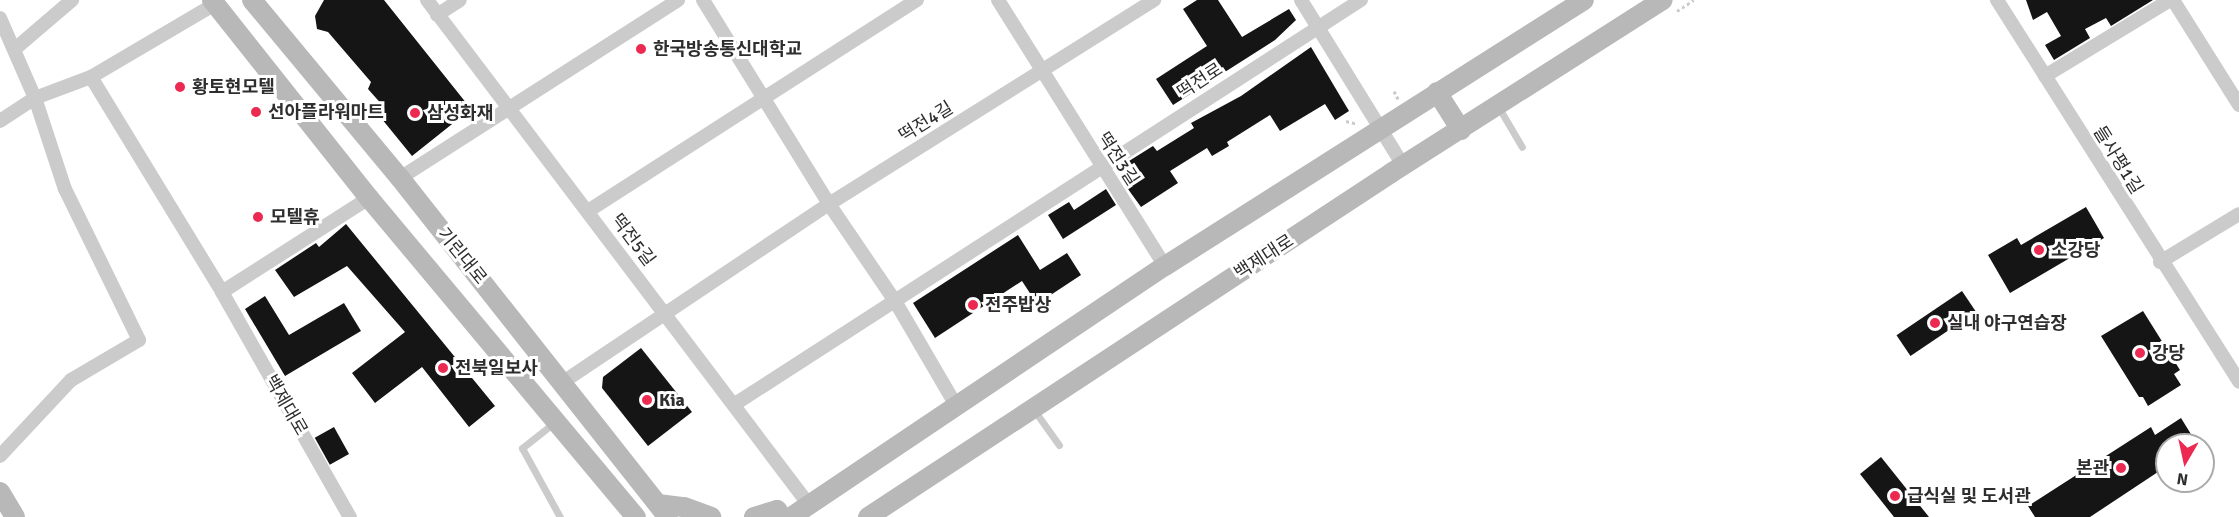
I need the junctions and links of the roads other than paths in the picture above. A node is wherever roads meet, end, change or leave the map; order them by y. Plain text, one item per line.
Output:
1 (72, 0) edge
2 (250, 0) edge
3 (427, 0) edge
4 (460, 0) edge
5 (678, 0) edge
6 (703, 0) edge
7 (917, 0) edge
8 (998, 0) edge
9 (1154, 0) edge
10 (1301, 0) edge
11 (1361, 0) edge
12 (1584, 0) edge
13 (1663, 0) edge
14 (1997, 0) edge
15 (2171, 0) edge
16 (215, 1) edge
17 (437, 15) junction
18 (0, 18) edge
19 (1318, 27) junction
20 (16, 48) junction
21 (1042, 72) junction
22 (2045, 76) junction
23 (91, 77) junction
24 (1437, 92) junction
25 (35, 98) junction
26 (762, 98) junction
27 (2239, 105) edge
28 (506, 107) junction
29 (1498, 107) junction
30 (0, 120) edge
31 (1380, 128) junction
32 (1461, 130) junction
33 (1522, 147) dead end
34 (1403, 165) junction
35 (1101, 166) junction
36 (400, 178) junction
37 (369, 198) junction
38 (829, 204) junction
39 (588, 211) junction
40 (2239, 214) edge
41 (2160, 262) junction
42 (1166, 266) junction
43 (222, 292) junction
44 (895, 301) junction
45 (665, 312) junction
46 (563, 382) junction
47 (2239, 382) edge
48 (735, 404) junction
49 (957, 406) junction
50 (1033, 409) junction
51 (556, 422) junction
52 (1059, 445) dead end
53 (0, 456) edge
54 (0, 492) edge
55 (809, 505) junction
56 (619, 509) edge
57 (663, 511) edge
58 (15, 517) edge
59 (350, 517) edge
60 (560, 517) edge
61 (636, 517) edge
62 (711, 517) edge
63 (754, 517) edge
64 (782, 517) edge
65 (791, 517) edge
66 (868, 517) edge

1 - 20 street
2 - 16 street
2 - 36 street, 기린대로
3 - 17 street, 떡전5길
4 - 17 street
5 - 28 street
6 - 26 street
7 - 26 street
8 - 21 street, 떡전3길
9 - 21 street
10 - 19 street
11 - 19 street, 떡전로
12 - 24 street
13 - 29 street, 백제대로
14 - 22 street, 들사평1길
15 - 22 street
15 - 27 street
16 - 23 street
16 - 37 street, 기린대로
17 - 28 street, 떡전5길
18 - 20 street
19 - 31 street
19 - 35 street, 떡전로
20 - 25 street
21 - 35 street, 떡전3길
21 - 38 street, 떡전4길
22 - 41 street, 들사평1길
23 - 25 street
23 - 43 street
24 - 31 street
24 - 32 street
25 - 30 street
25 - 53 street
26 - 38 street
26 - 39 street
28 - 36 street
28 - 39 street, 떡전5길
29 - 32 street, 백제대로
29 - 33 lane
31 - 34 street
31 - 42 street
32 - 34 street, 백제대로
34 - 50 street, 백제대로
35 - 42 street, 떡전3길
35 - 44 street
36 - 46 street, 기린대로
37 - 43 street
37 - 51 street, 기린대로
38 - 44 street
38 - 45 street, 떡전4길
39 - 45 street, 떡전5길
40 - 41 street
41 - 47 street, 들사평1길
42 - 49 street
43 - 59 street, 백제대로
44 - 48 street
44 - 49 street
45 - 46 street, 떡전4길
45 - 48 street, 떡전5길
46 - 57 street, 기린대로
48 - 55 street, 떡전5길
49 - 55 street
50 - 52 lane
50 - 66 street, 백제대로
51 - 56 street, 기린대로
51 - 60 lane
54 - 58 street
55 - 65 street
56 - 61 street, 기린대로
57 - 62 street
63 - 64 street

